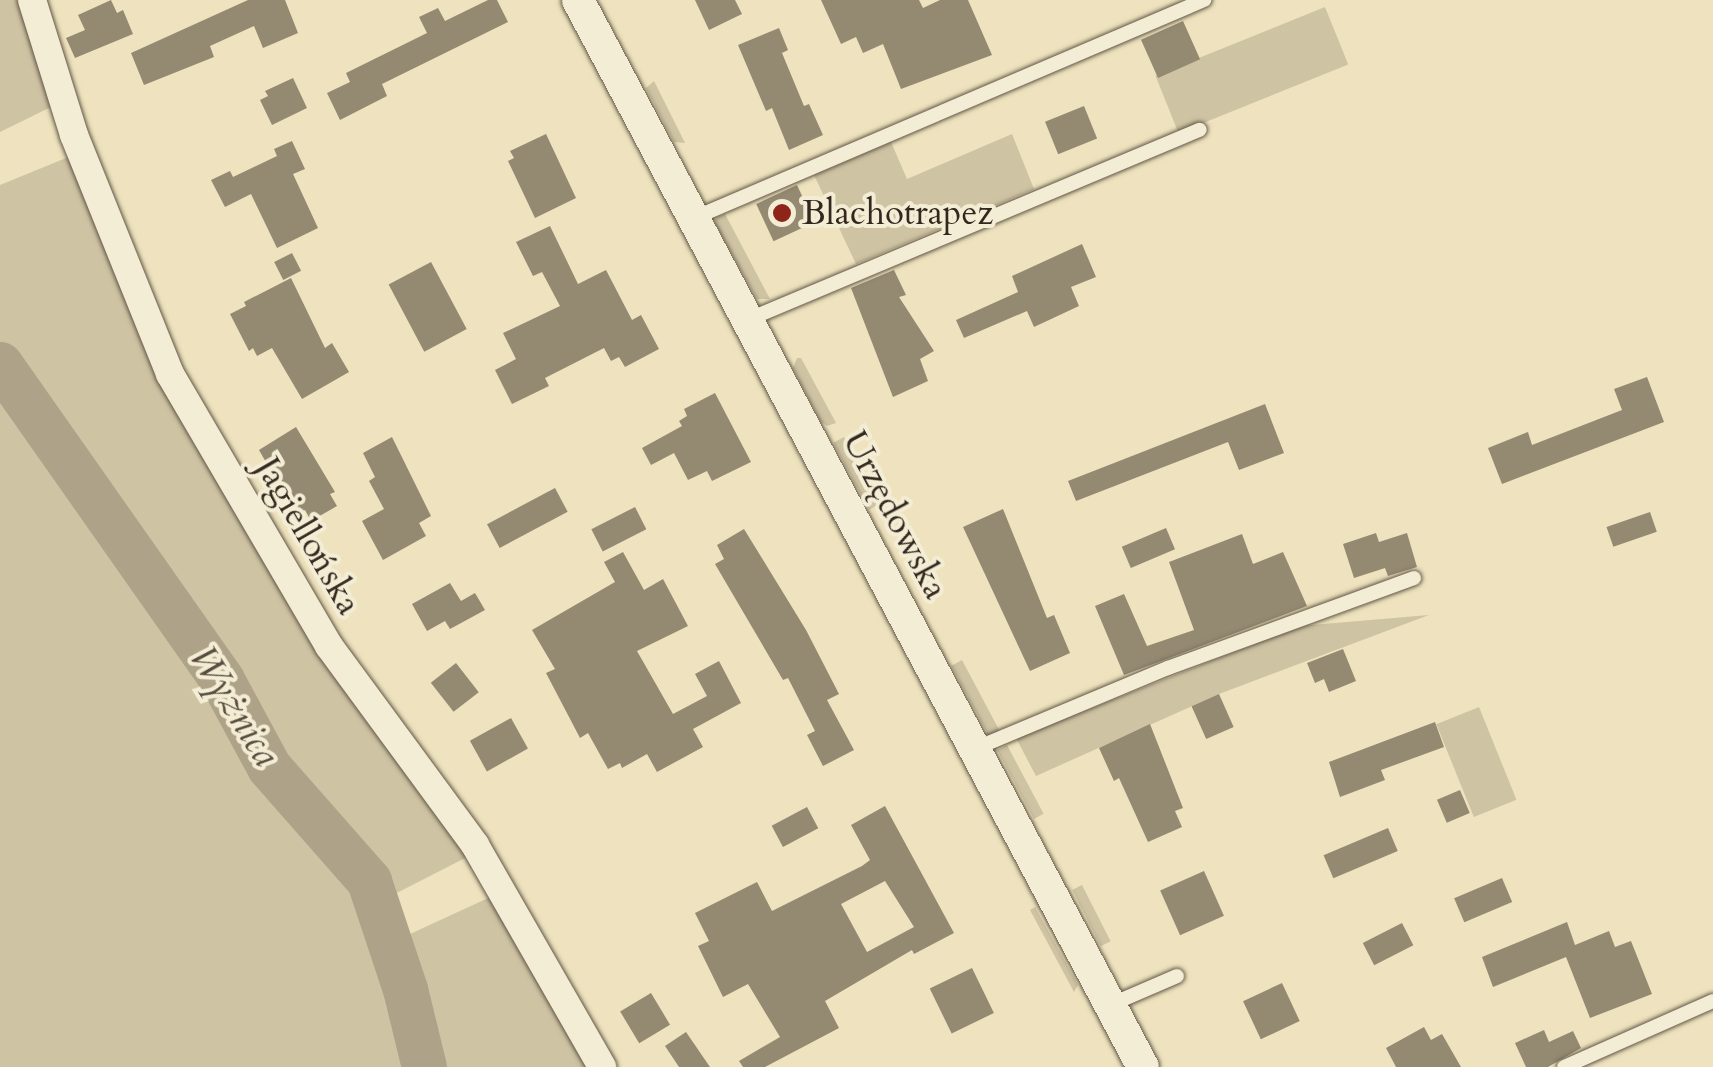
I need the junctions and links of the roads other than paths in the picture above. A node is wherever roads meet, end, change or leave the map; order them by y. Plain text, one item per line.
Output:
1 (32, 0) edge
2 (578, 0) edge
3 (1204, 0) edge
4 (1200, 130) dead end
5 (693, 218) junction
6 (746, 320) junction
7 (1414, 578) dead end
8 (974, 750) junction
9 (1177, 976) dead end
10 (1713, 1001) edge
11 (1110, 1005) junction
12 (602, 1067) edge
13 (1142, 1067) edge
14 (1564, 1067) edge

1 - 12 street, Jagiellońska
2 - 5 street, Urzędowska
3 - 5 lane
4 - 6 lane
5 - 6 street, Urzędowska
6 - 8 street, Urzędowska
7 - 8 lane
8 - 11 street, Urzędowska
9 - 11 lane
10 - 14 lane
11 - 13 street, Urzędowska

